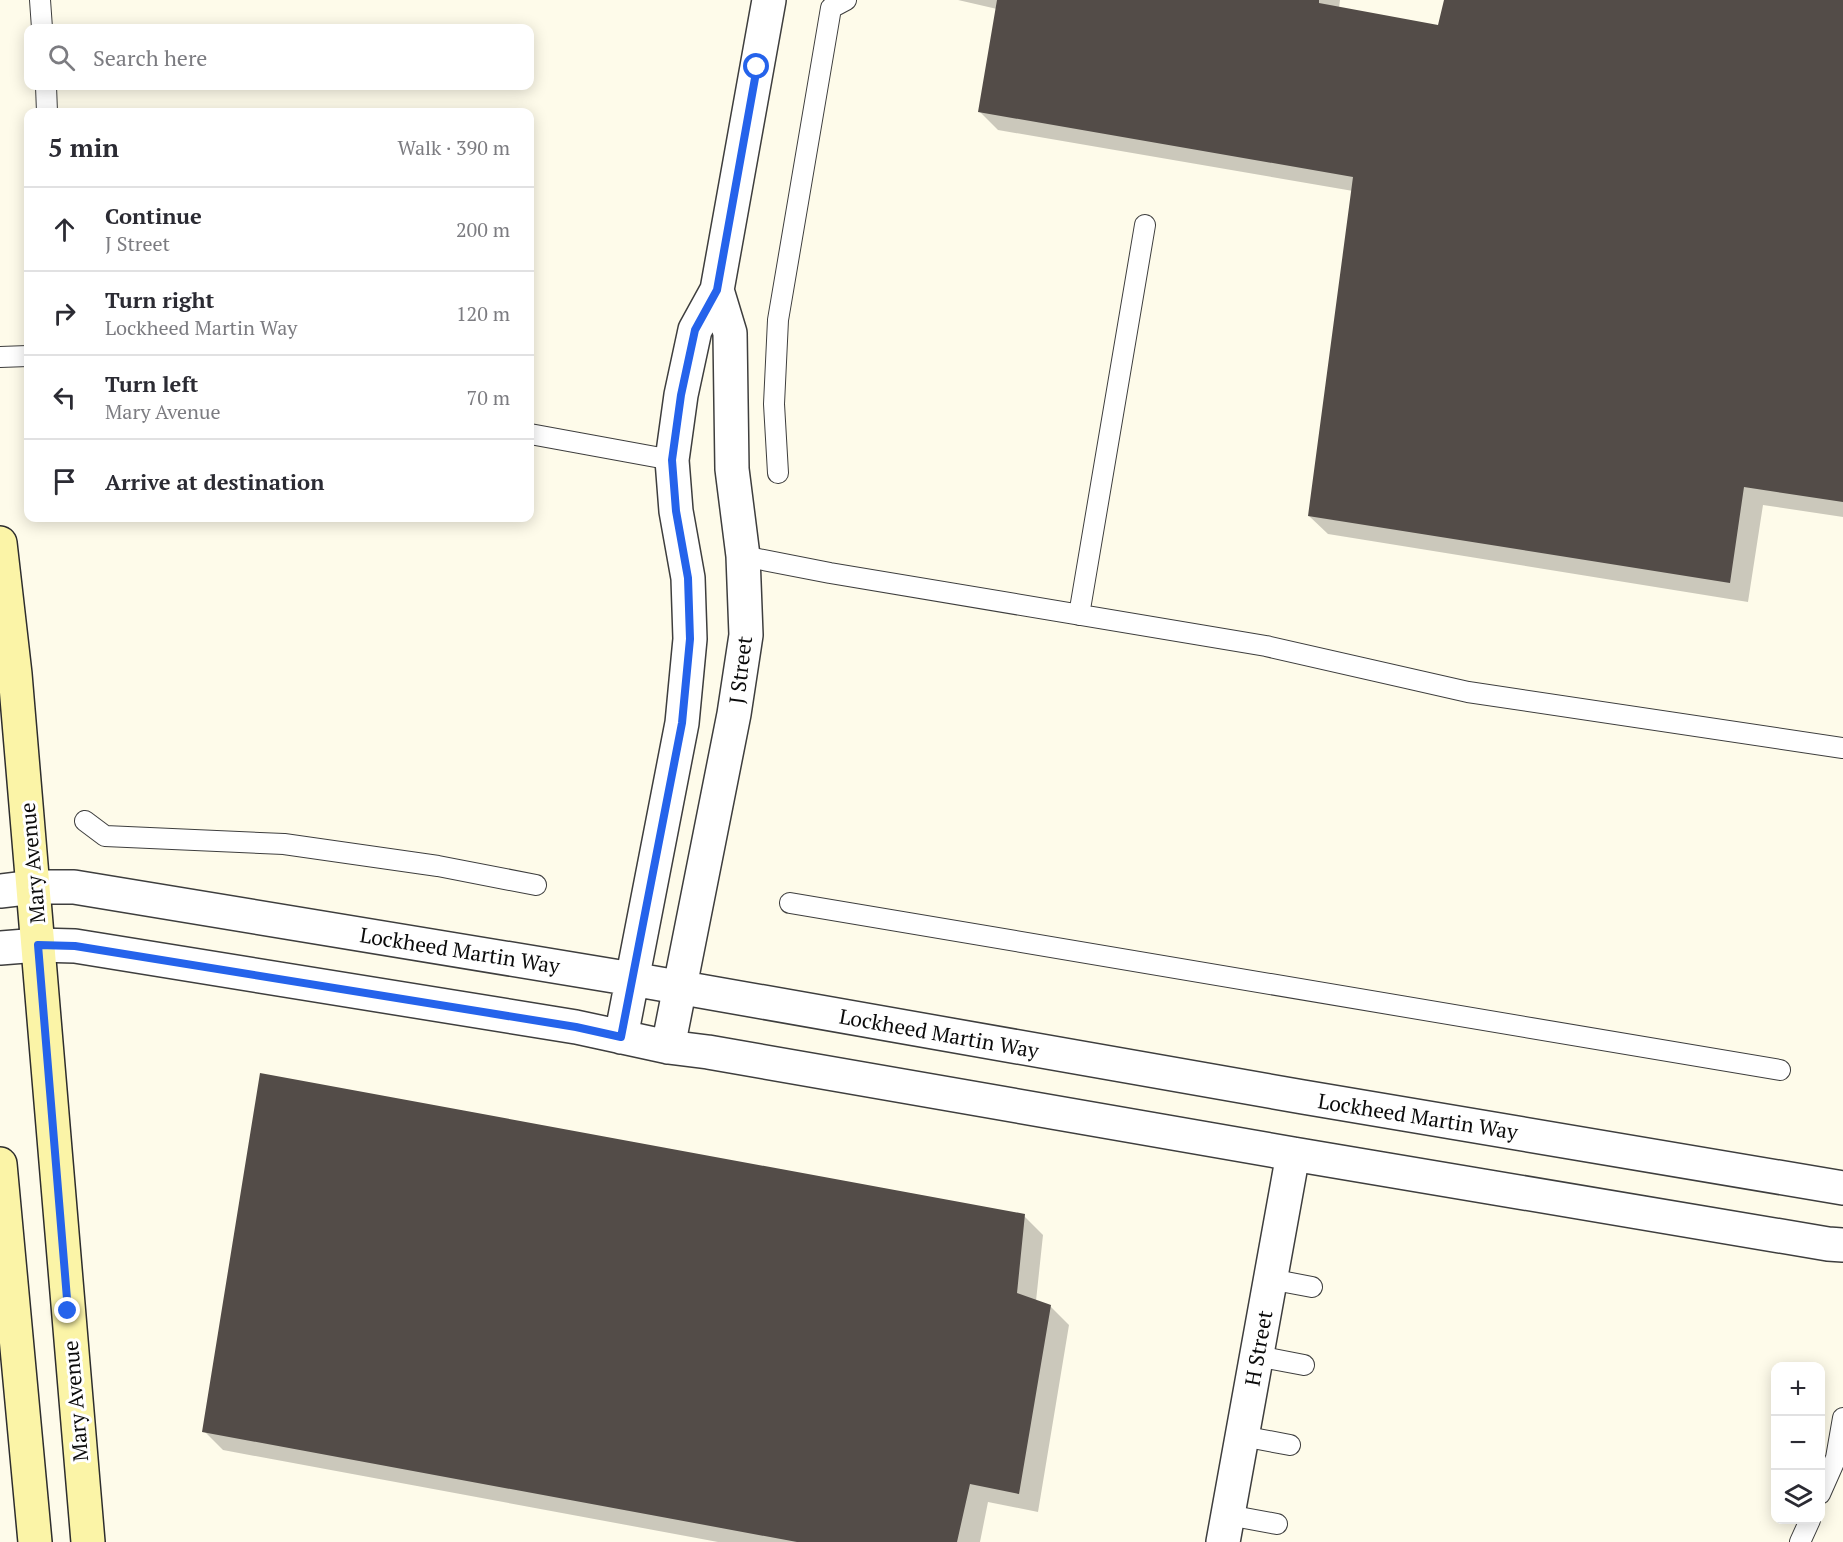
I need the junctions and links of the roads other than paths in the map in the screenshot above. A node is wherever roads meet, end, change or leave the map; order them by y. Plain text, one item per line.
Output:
1 (40, 0) edge
2 (769, 0) edge
3 (846, 0) edge
4 (42, 24) edge
5 (46, 90) edge
6 (47, 108) edge
7 (1145, 225) dead end
8 (717, 290) junction
9 (24, 356) edge
10 (0, 357) edge
11 (534, 435) edge
12 (672, 460) junction
13 (777, 473) dead end
14 (0, 543) edge
15 (743, 556) junction
16 (1079, 615) junction
17 (1843, 748) edge
18 (86, 821) dead end
19 (536, 885) dead end
20 (34, 887) junction
21 (0, 891) edge
22 (790, 903) dead end
23 (38, 945) junction
24 (0, 948) edge
25 (632, 979) junction
26 (681, 989) junction
27 (621, 1037) junction
28 (668, 1047) junction
29 (1780, 1070) dead end
30 (1293, 1154) junction
31 (0, 1164) edge
32 (1843, 1188) edge
33 (1843, 1245) edge
34 (1270, 1279) junction
35 (1312, 1287) dead end
36 (1257, 1356) junction
37 (1304, 1365) dead end
38 (1843, 1418) edge
39 (1242, 1436) junction
40 (1290, 1445) dead end
41 (1825, 1484) edge
42 (1277, 1524) dead end
43 (1808, 1524) edge
44 (1223, 1535) edge
45 (35, 1542) edge
46 (87, 1542) edge
47 (1800, 1542) edge

1 - 4 lane
2 - 8 street, J Street
3 - 13 lane
5 - 6 lane
7 - 16 lane
8 - 12 street, J Street
8 - 15 street, J Street
9 - 10 lane
11 - 12 lane
12 - 25 street, J Street
14 - 20 street, Mary Avenue
15 - 16 lane
15 - 26 street, J Street
16 - 17 lane
18 - 19 lane
20 - 21 street, Lockheed Martin Way
20 - 23 street, Mary Avenue
20 - 25 street, Lockheed Martin Way
22 - 29 lane
23 - 24 street
23 - 27 street
23 - 46 street, Mary Avenue
25 - 26 street, Lockheed Martin Way
25 - 27 street, J Street
26 - 28 street, J Street
26 - 32 street, Lockheed Martin Way
27 - 28 street
28 - 30 street
30 - 33 street
30 - 34 street, H Street
31 - 45 street
34 - 35 lane
34 - 36 street, H Street
36 - 37 lane
36 - 39 street, H Street
38 - 41 lane
39 - 40 lane
39 - 44 street, H Street
42 - 44 lane
43 - 47 lane

